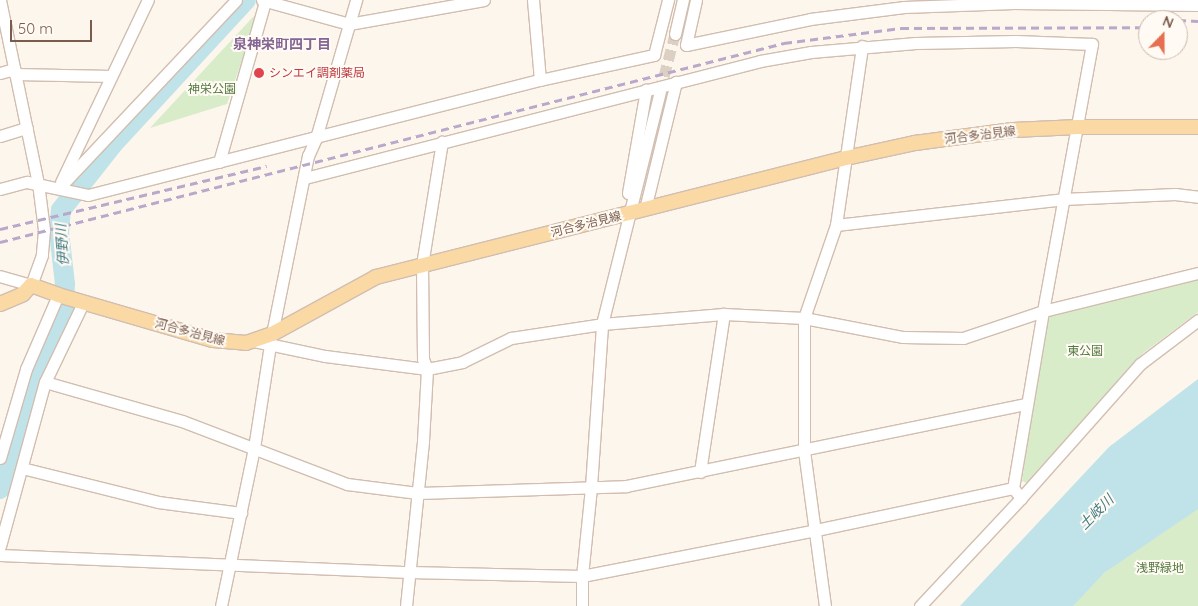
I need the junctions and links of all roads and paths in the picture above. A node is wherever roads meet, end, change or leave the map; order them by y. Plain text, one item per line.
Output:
1 (0, 0) edge
2 (148, 0) edge
3 (236, 0) edge
4 (356, 0) edge
5 (484, 0) edge
6 (533, 0) edge
7 (668, 0) edge
8 (683, 0) edge
9 (696, 0) edge
10 (263, 1) edge
11 (1100, 2) edge
12 (904, 4) edge
13 (1198, 5) edge
14 (349, 24) junction
15 (675, 34) tunnel mouth
16 (862, 46) junction
17 (15, 71) junction
18 (0, 72) edge
19 (111, 76) junction
20 (540, 80) junction
21 (676, 82) junction
22 (646, 90) junction
23 (660, 92) tunnel mouth
24 (1078, 127) junction
25 (1198, 127) edge
26 (27, 128) junction
27 (0, 136) edge
28 (316, 138) junction
29 (442, 142) junction
30 (846, 158) junction
31 (219, 162) junction
32 (305, 178) junction
33 (38, 182) junction
34 (59, 188) junction
35 (0, 189) edge
36 (1198, 197) edge
37 (1063, 199) junction
38 (646, 209) junction
39 (627, 214) junction
40 (836, 225) junction
41 (422, 265) junction
42 (1198, 273) edge
43 (0, 276) edge
44 (30, 285) junction
45 (58, 295) junction
46 (78, 301) junction
47 (0, 304) edge
48 (1043, 311) junction
49 (724, 314) junction
50 (804, 318) junction
51 (1198, 320) edge
52 (602, 324) junction
53 (271, 339) junction
54 (427, 369) junction
55 (45, 382) junction
56 (1027, 404) junction
57 (254, 448) junction
58 (804, 450) junction
59 (0, 458) edge
60 (22, 468) junction
61 (700, 472) junction
62 (591, 488) junction
63 (417, 493) junction
64 (1017, 493) junction
65 (241, 513) junction
66 (816, 530) junction
67 (0, 546) edge
68 (0, 555) edge
69 (230, 565) junction
70 (409, 572) junction
71 (582, 576) junction
72 (822, 605) edge
73 (221, 606) edge
74 (406, 606) edge
75 (582, 606) edge
76 (920, 606) edge

1 - 17 street
2 - 19 street
3 - 34 street
4 - 14 street
5 - 14 street
6 - 20 street
7 - 20 street
8 - 15 street
9 - 12 street
10 - 14 street
10 - 31 street
11 - 12 street
11 - 13 street
14 - 28 street
16 - 21 street
16 - 24 street
16 - 30 street
17 - 18 street
17 - 19 street
17 - 26 street
19 - 34 street
20 - 28 street
21 - 22 street
21 - 38 street
22 - 29 street
22 - 39 street
23 - 39 street
24 - 25 main road, 河合多治見線
24 - 30 main road, 河合多治見線
24 - 37 street
26 - 27 street
26 - 33 street
28 - 31 street
28 - 32 street
29 - 32 street
29 - 41 street
30 - 38 main road, 河合多治見線
30 - 40 street
31 - 34 street
32 - 53 street
33 - 34 street
33 - 35 street
33 - 44 street
36 - 37 street
37 - 40 street
37 - 48 street
38 - 39 main road, 河合多治見線
39 - 41 main road, 河合多治見線
39 - 52 street
40 - 50 street
41 - 53 main road, 河合多治見線
41 - 54 street
42 - 48 street
43 - 44 street
44 - 45 main road, 河合多治見線
44 - 47 main road
45 - 46 main road, 河合多治見線
45 - 59 street
46 - 53 main road, 河合多治見線
46 - 55 street
48 - 50 street
48 - 56 street
49 - 50 street
49 - 52 street
49 - 61 street
50 - 58 street
51 - 64 street
52 - 54 street
52 - 62 street
53 - 54 street
53 - 57 street
54 - 63 street
55 - 57 street
55 - 60 street
56 - 58 street
56 - 64 street
57 - 63 street
57 - 65 street
58 - 61 street
58 - 66 street
60 - 65 street
60 - 67 street
61 - 62 street
62 - 63 street
62 - 71 street
63 - 70 street
64 - 66 street
64 - 76 street
65 - 69 street
66 - 71 street
66 - 72 street
68 - 69 street
69 - 70 street
69 - 73 street
70 - 71 street
70 - 74 street
71 - 75 street

